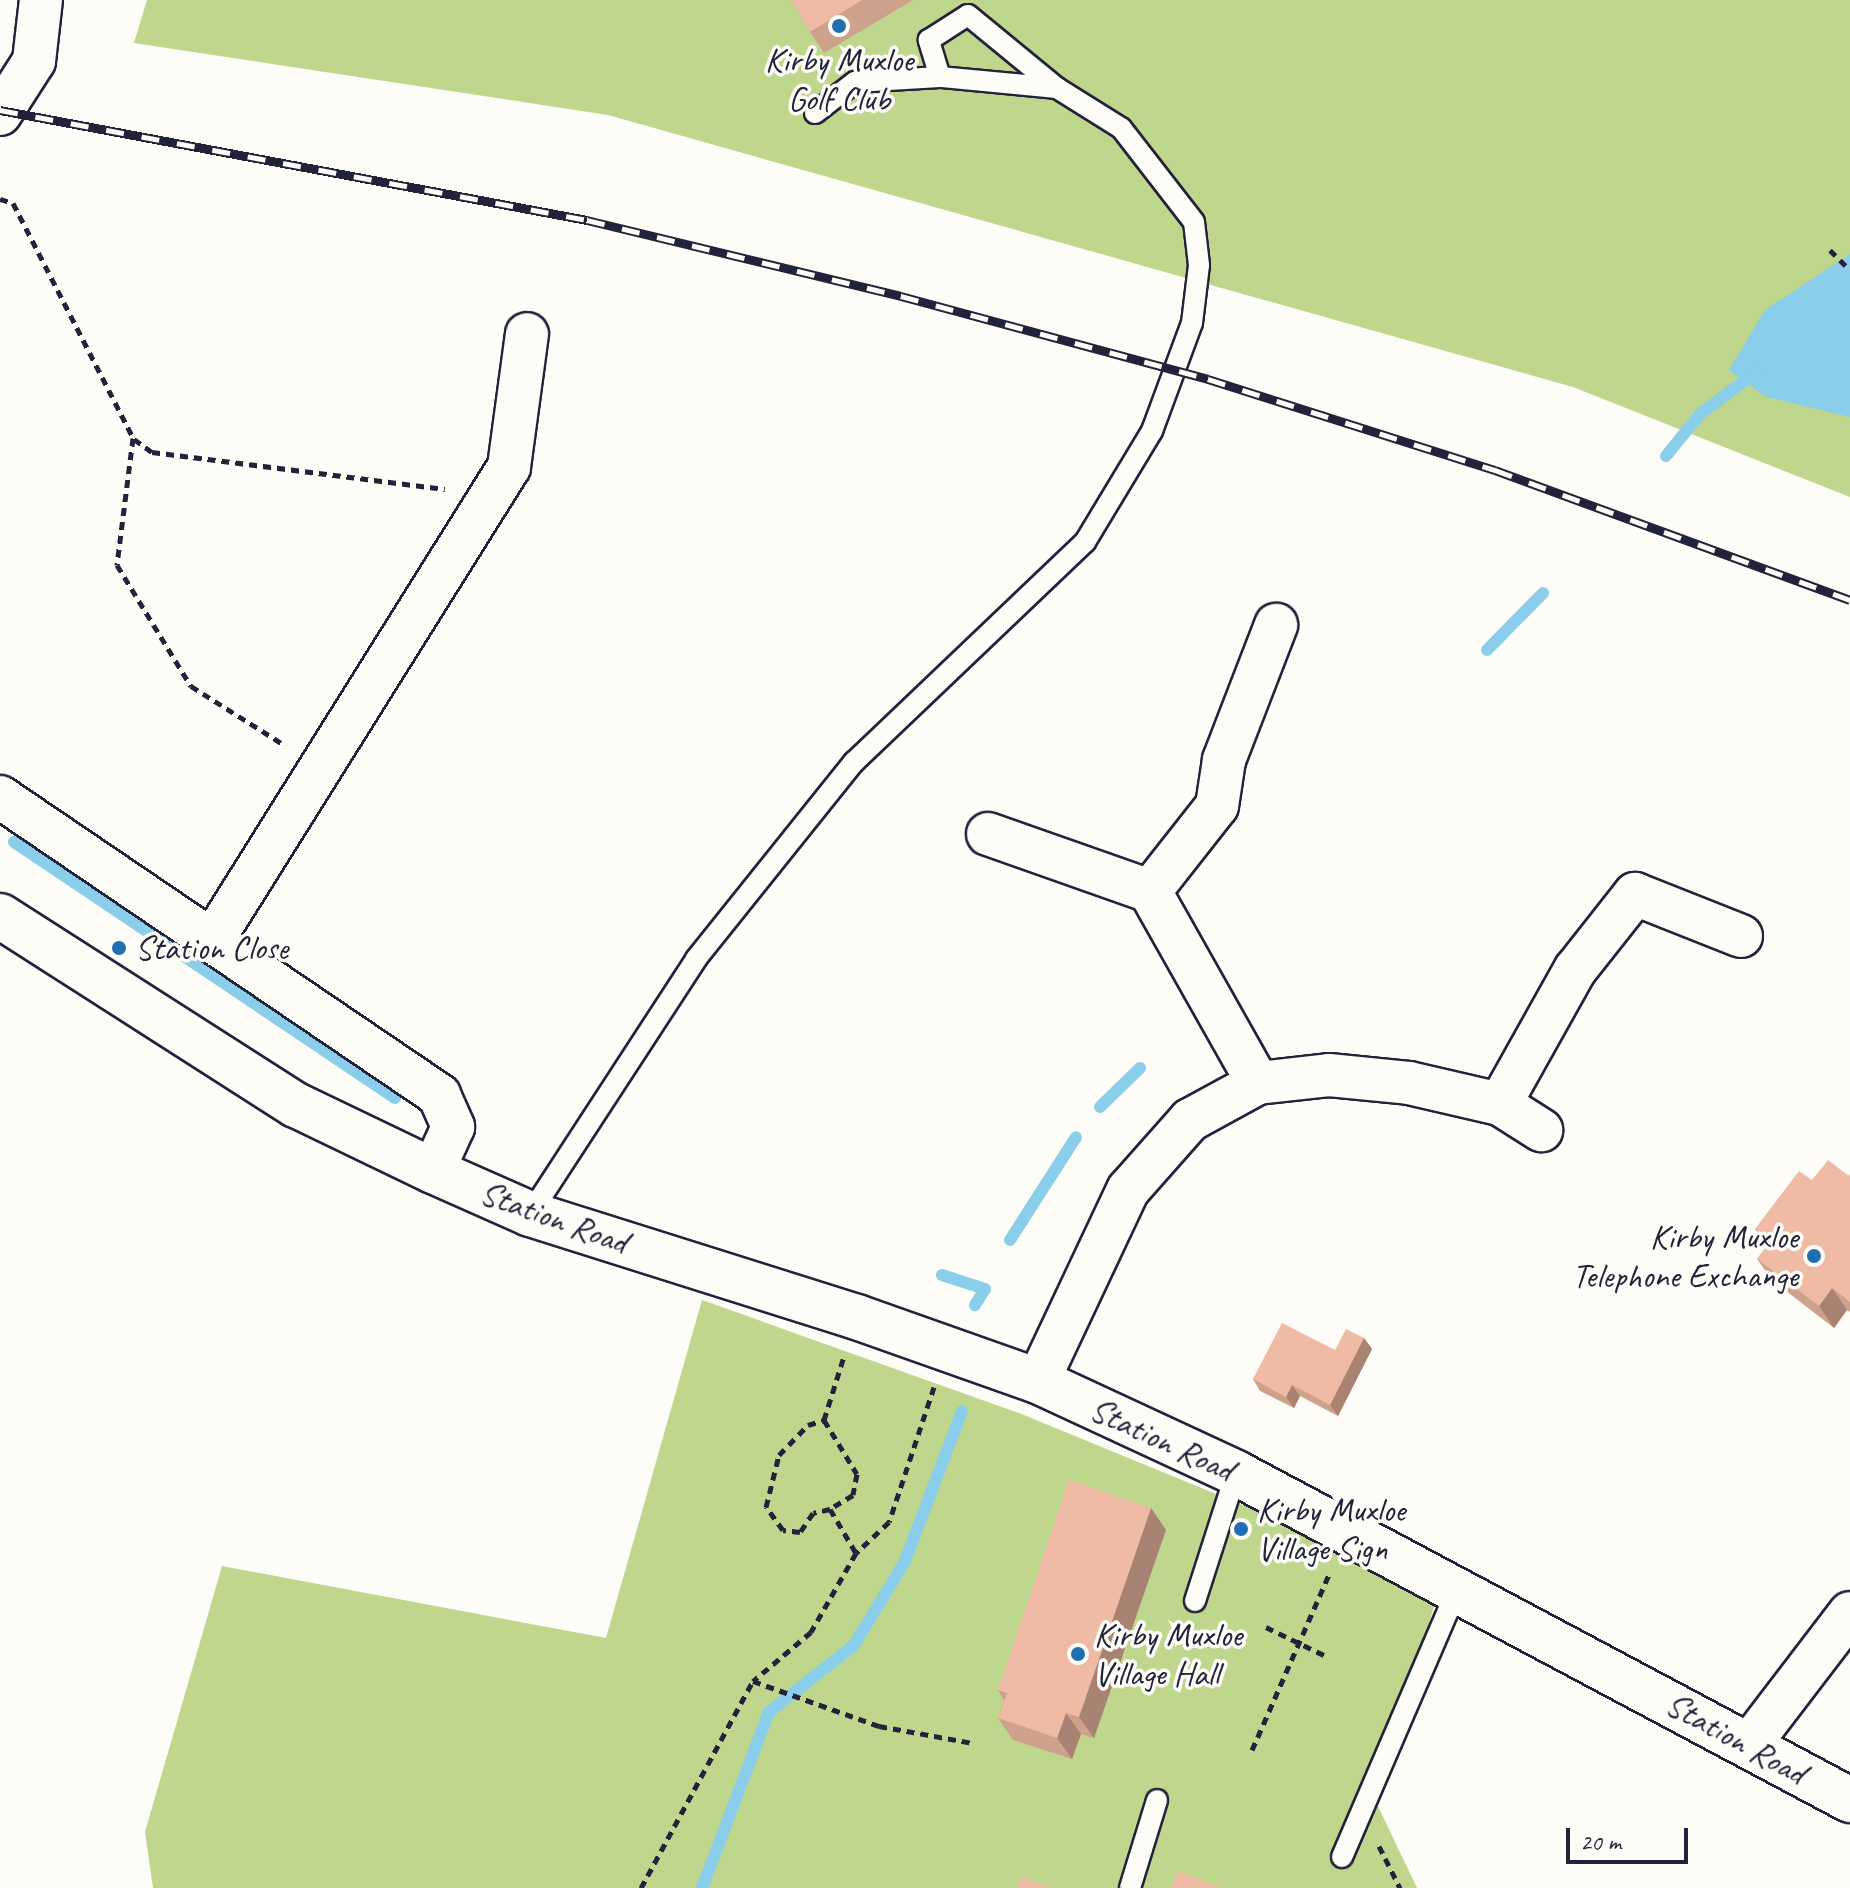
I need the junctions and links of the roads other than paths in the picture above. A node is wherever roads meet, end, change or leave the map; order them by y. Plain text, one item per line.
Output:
1 (41, 0) edge
2 (940, 77) junction
3 (1057, 88) junction
4 (815, 113) dead end
5 (0, 114) edge
6 (527, 334) dead end
7 (1276, 625) dead end
8 (0, 797) edge
9 (988, 834) dead end
10 (1150, 891) junction
11 (0, 916) edge
12 (1741, 936) dead end
13 (212, 941) junction
14 (1258, 1083) junction
15 (1500, 1104) junction
16 (1541, 1130) dead end
17 (433, 1171) junction
18 (530, 1214) junction
19 (1038, 1381) junction
20 (1236, 1473) junction
21 (1458, 1588) junction
22 (1195, 1601) dead end
23 (1850, 1613) edge
24 (1749, 1745) junction
25 (1157, 1800) dead end
26 (1850, 1800) edge
27 (1342, 1857) dead end
28 (1130, 1888) edge

1 - 5 street
2 - 3 lane
2 - 3 lane
2 - 4 lane
3 - 18 lane
6 - 13 street
7 - 10 street
8 - 13 street
9 - 10 street
10 - 14 street
11 - 17 street, Station Road
12 - 15 street
13 - 17 street
14 - 15 street
14 - 19 street
15 - 16 street
17 - 18 street, Station Road
18 - 19 street, Station Road
19 - 20 street, Station Road
20 - 21 street, Station Road
20 - 22 lane
21 - 24 street, Station Road
21 - 27 lane
23 - 24 street
24 - 26 street, Station Road
25 - 28 lane

